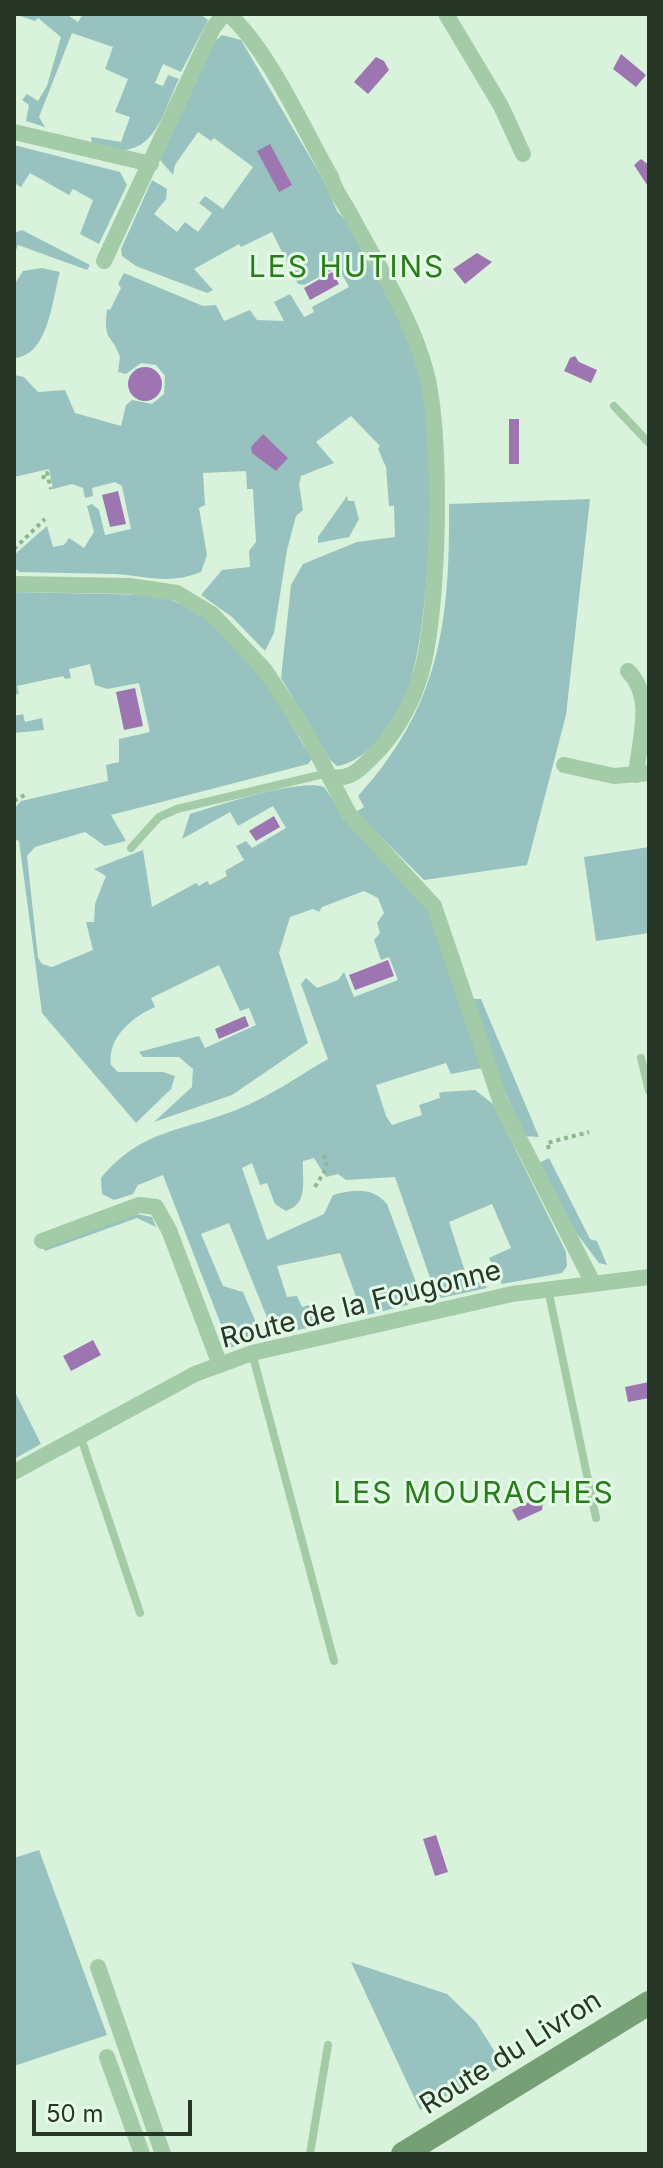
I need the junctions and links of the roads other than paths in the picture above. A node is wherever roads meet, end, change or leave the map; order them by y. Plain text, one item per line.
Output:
1 (226, 14) edge
2 (446, 14) edge
3 (14, 132) edge
4 (523, 154) dead end
5 (151, 164) junction
6 (104, 261) dead end
7 (614, 406) dead end
8 (649, 443) edge
9 (14, 584) edge
10 (628, 671) dead end
11 (564, 765) dead end
12 (642, 774) edge
13 (330, 775) junction
14 (131, 848) dead end
15 (641, 1058) dead end
16 (649, 1091) edge
17 (42, 1241) dead end
18 (649, 1277) edge
19 (593, 1283) junction
20 (547, 1288) junction
21 (252, 1353) junction
22 (220, 1365) junction
23 (80, 1434) junction
24 (14, 1472) edge
25 (596, 1518) dead end
26 (140, 1613) dead end
27 (334, 1661) dead end
28 (98, 1967) dead end
29 (649, 2003) edge
30 (328, 2045) dead end
31 (107, 2057) dead end
32 (142, 2154) edge
33 (163, 2154) edge
34 (310, 2154) edge
35 (403, 2154) edge

1 - 5 street
1 - 13 street
2 - 4 street
3 - 5 street
5 - 6 street
7 - 8 lane
9 - 13 street
10 - 12 street
11 - 12 street
13 - 14 lane
13 - 19 street
15 - 16 lane
17 - 22 street
18 - 19 street, Route de la Fougonne
19 - 20 street, Route de la Fougonne
20 - 21 street, Route de la Fougonne
20 - 25 lane
21 - 22 street, Route de la Fougonne
21 - 27 lane
22 - 23 street, Route de la Fougonne
23 - 24 street, Route de la Fougonne
23 - 26 lane
28 - 33 street
29 - 35 street, Route du Livron
30 - 34 lane
31 - 32 street

